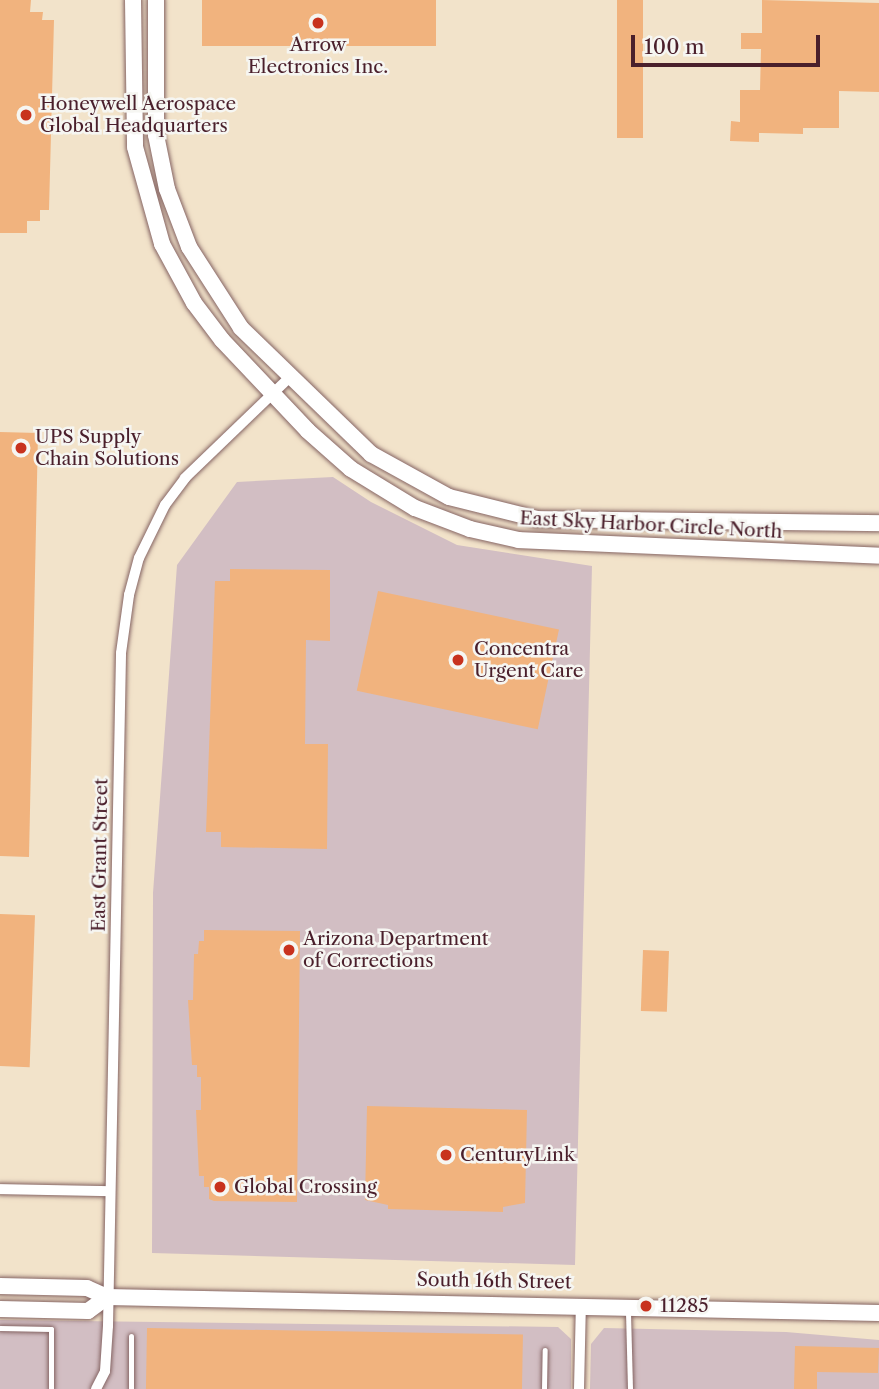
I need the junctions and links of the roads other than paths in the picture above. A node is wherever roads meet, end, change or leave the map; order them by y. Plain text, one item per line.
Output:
1 (133, 0) edge
2 (156, 0) edge
3 (162, 244) junction
4 (214, 293) junction
5 (289, 378) junction
6 (272, 394) junction
7 (879, 523) edge
8 (879, 556) edge
9 (0, 1189) edge
10 (108, 1191) junction
11 (0, 1286) edge
12 (107, 1297) junction
13 (581, 1304) junction
14 (628, 1305) junction
15 (0, 1308) edge
16 (879, 1312) edge
17 (0, 1328) edge
18 (131, 1336) dead end
19 (545, 1350) dead end
20 (51, 1389) edge
21 (96, 1389) edge
22 (131, 1389) edge
23 (544, 1389) edge
24 (579, 1389) edge
25 (630, 1389) edge

1 - 3 street, East Sky Harbor Circle North
2 - 4 street, East Sky Harbor Circle North
3 - 4 street
3 - 6 street, East Sky Harbor Circle North
4 - 5 street, East Sky Harbor Circle North
5 - 6 street, East Grant Street
5 - 7 street, East Sky Harbor Circle North
6 - 8 street, East Sky Harbor Circle North
6 - 10 street, East Grant Street
9 - 10 street
10 - 12 street, East Grant Street
11 - 12 street, South 16th Street
12 - 13 street, South 16th Street
12 - 15 street, South 16th Street
12 - 21 street, East Grant Street
13 - 14 street, South 16th Street
13 - 24 street
14 - 16 street, South 16th Street
14 - 25 lane
17 - 20 lane
18 - 22 lane
19 - 23 lane

